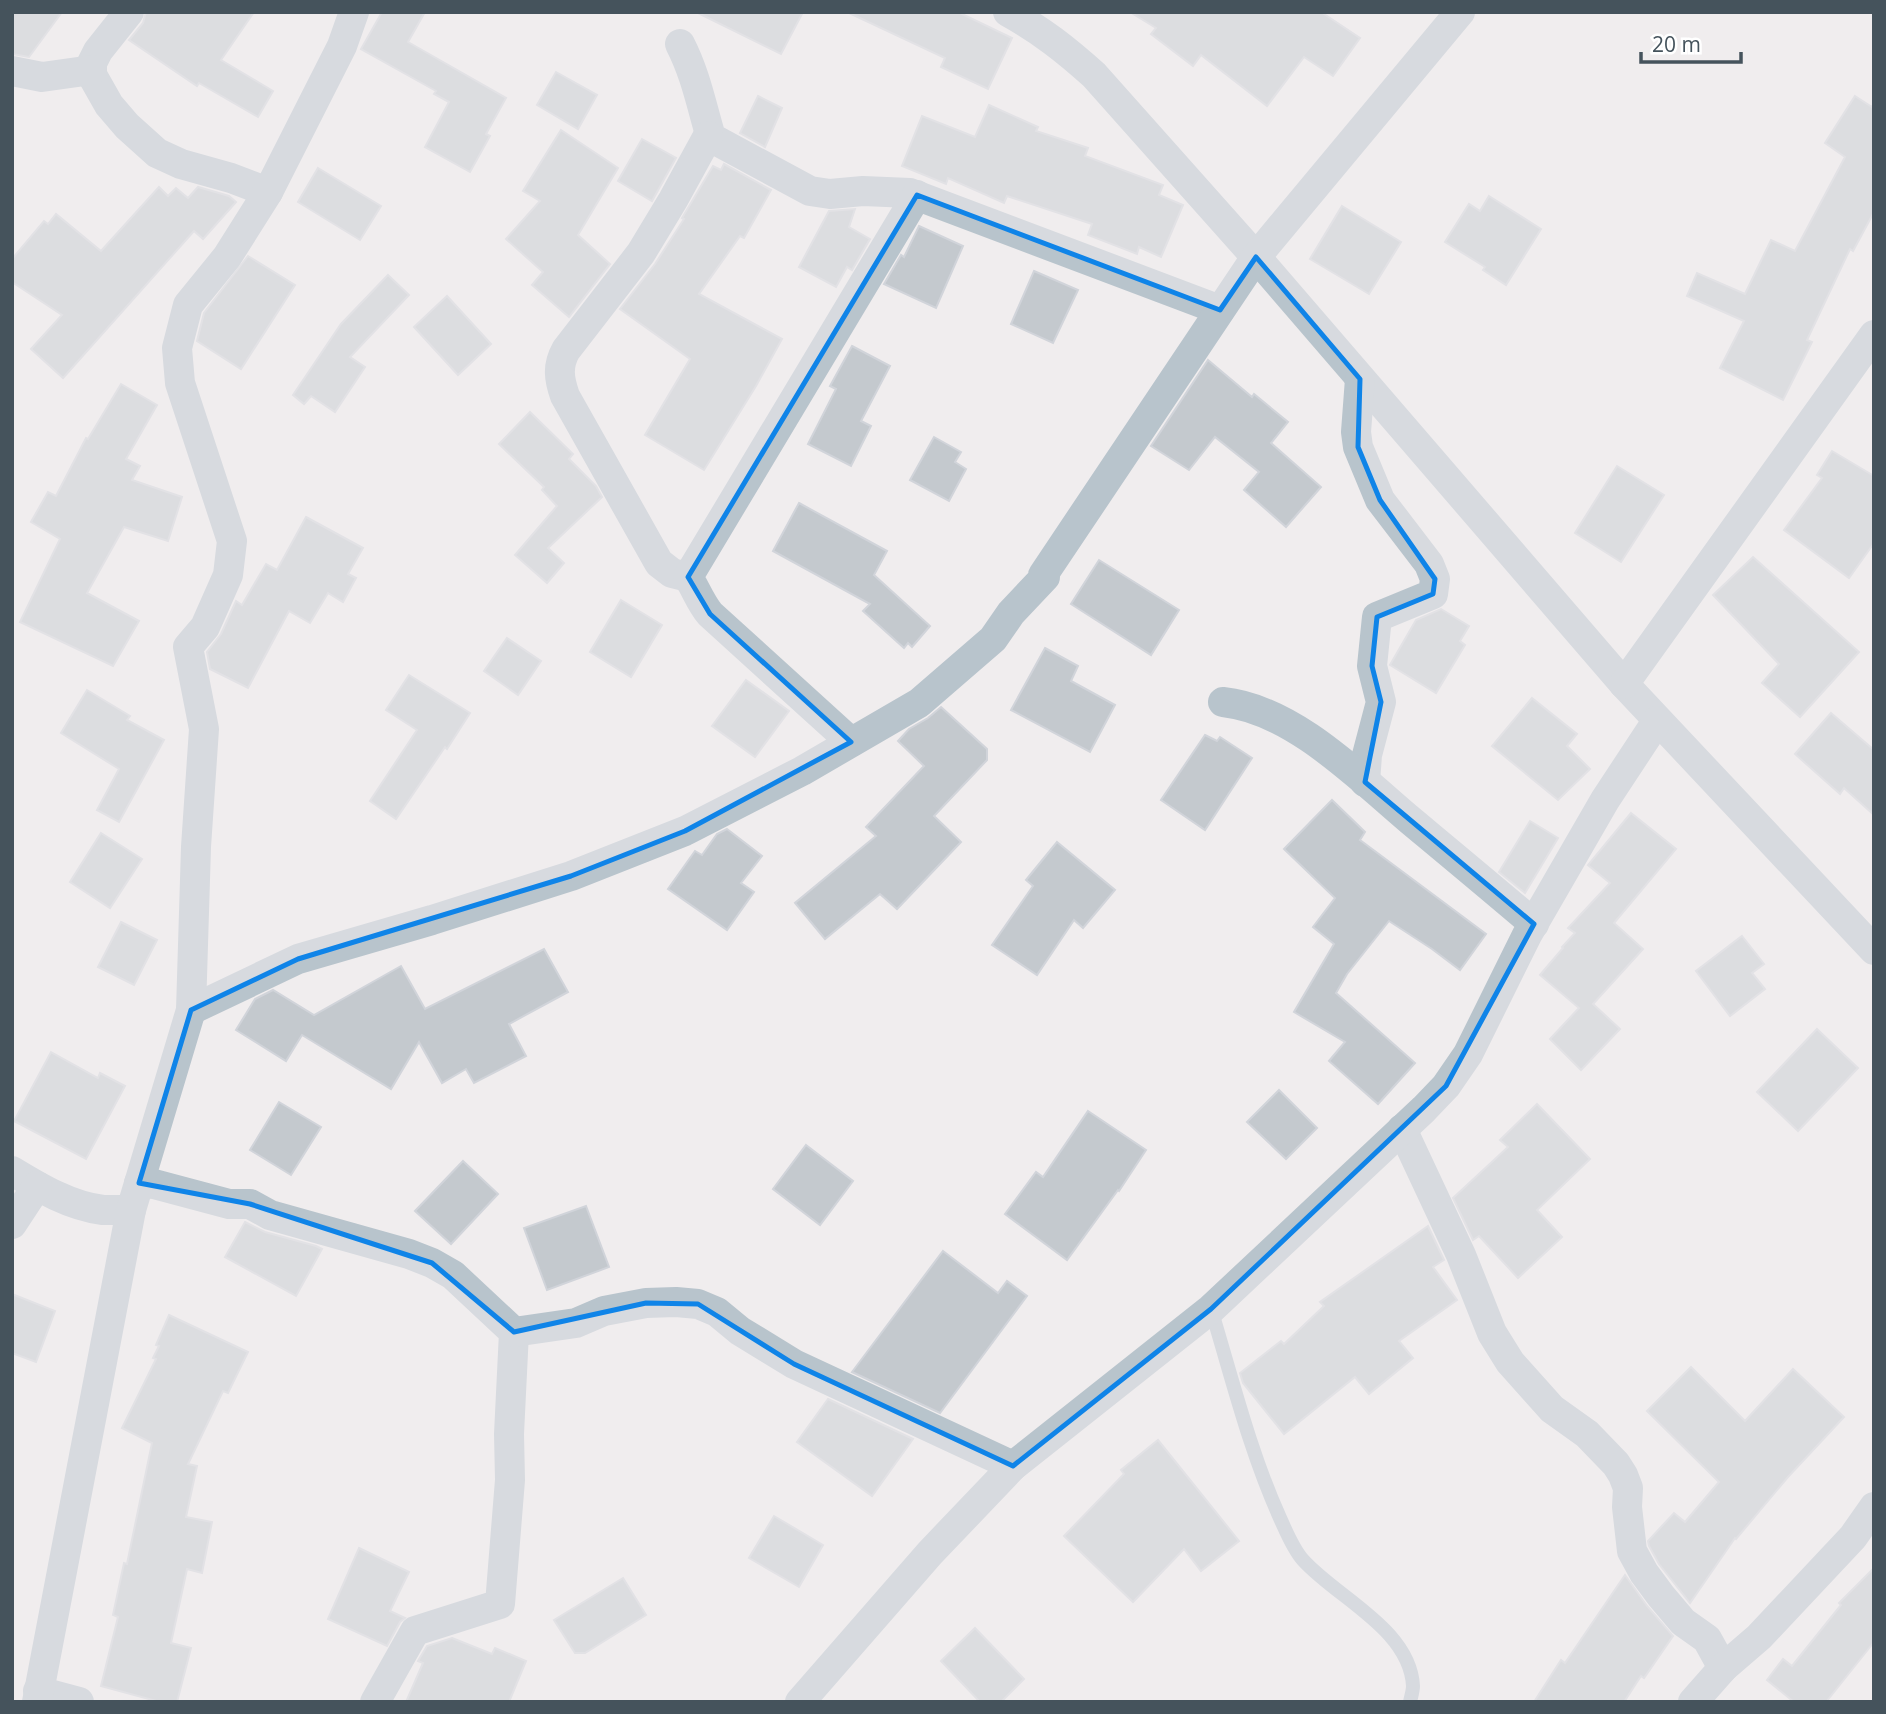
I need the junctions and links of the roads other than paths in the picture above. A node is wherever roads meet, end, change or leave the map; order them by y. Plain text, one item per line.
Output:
1 (129, 12) edge
2 (354, 12) edge
3 (1008, 12) edge
4 (1460, 12) edge
5 (680, 44) dead end
6 (92, 70) junction
7 (12, 71) edge
8 (708, 136) junction
9 (268, 192) junction
10 (918, 195) junction
11 (1256, 257) junction
12 (1220, 310) junction
13 (1874, 335) edge
14 (1360, 379) junction
15 (688, 576) junction
16 (1624, 684) junction
17 (1223, 702) dead end
18 (1657, 721) junction
19 (851, 742) junction
20 (1365, 782) junction
21 (1534, 924) junction
22 (1874, 950) edge
23 (191, 1010) junction
24 (1402, 1129) junction
25 (25, 1179) edge
26 (135, 1197) junction
27 (12, 1224) edge
28 (1211, 1309) junction
29 (514, 1332) junction
30 (1013, 1466) junction
31 (1874, 1507) edge
32 (1723, 1668) junction
33 (37, 1696) edge
34 (79, 1702) edge
35 (375, 1702) edge
36 (800, 1702) edge
37 (1410, 1702) edge
38 (1693, 1702) edge

1 - 6 street
2 - 9 street
3 - 11 street
4 - 11 street
5 - 8 street
6 - 7 street
6 - 9 street
8 - 10 street
8 - 15 street
9 - 23 street
10 - 12 street
10 - 15 street
11 - 12 street
11 - 14 street
12 - 19 street
13 - 16 street
14 - 16 street
14 - 20 street
15 - 19 street
16 - 18 street
17 - 20 street
18 - 21 street
18 - 22 street
19 - 23 street
20 - 21 street
21 - 24 street
23 - 26 street
24 - 28 street
24 - 32 street
25 - 26 street
25 - 27 street
26 - 29 street
26 - 33 street
28 - 30 street
28 - 37 lane
29 - 30 street
29 - 35 street
30 - 36 street
31 - 32 street
32 - 38 street
33 - 34 street

